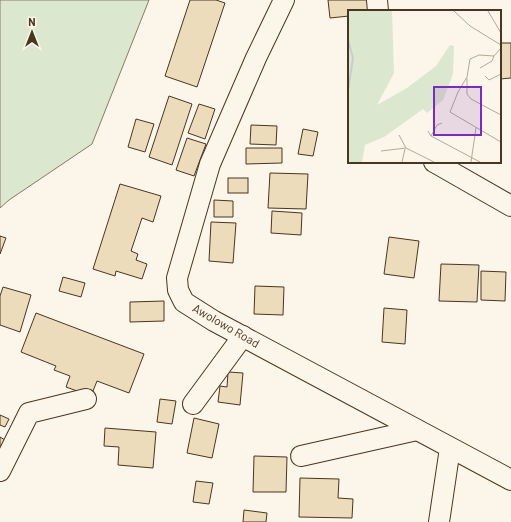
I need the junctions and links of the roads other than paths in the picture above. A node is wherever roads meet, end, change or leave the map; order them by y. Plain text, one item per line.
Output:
1 (284, 0) edge
2 (377, 0) edge
3 (378, 10) edge
4 (436, 163) edge
5 (511, 206) edge
6 (243, 336) junction
7 (86, 399) dead end
8 (193, 404) dead end
9 (417, 430) junction
10 (450, 448) junction
11 (301, 456) dead end
12 (0, 471) edge
13 (511, 480) edge
14 (439, 522) edge

1 - 6 street, Awolowo Road
2 - 3 street
4 - 5 street
6 - 8 street
6 - 9 street, Awolowo Road
7 - 12 street
9 - 10 street, Awolowo Road
9 - 11 street
10 - 13 street, Awolowo Road
10 - 14 street

